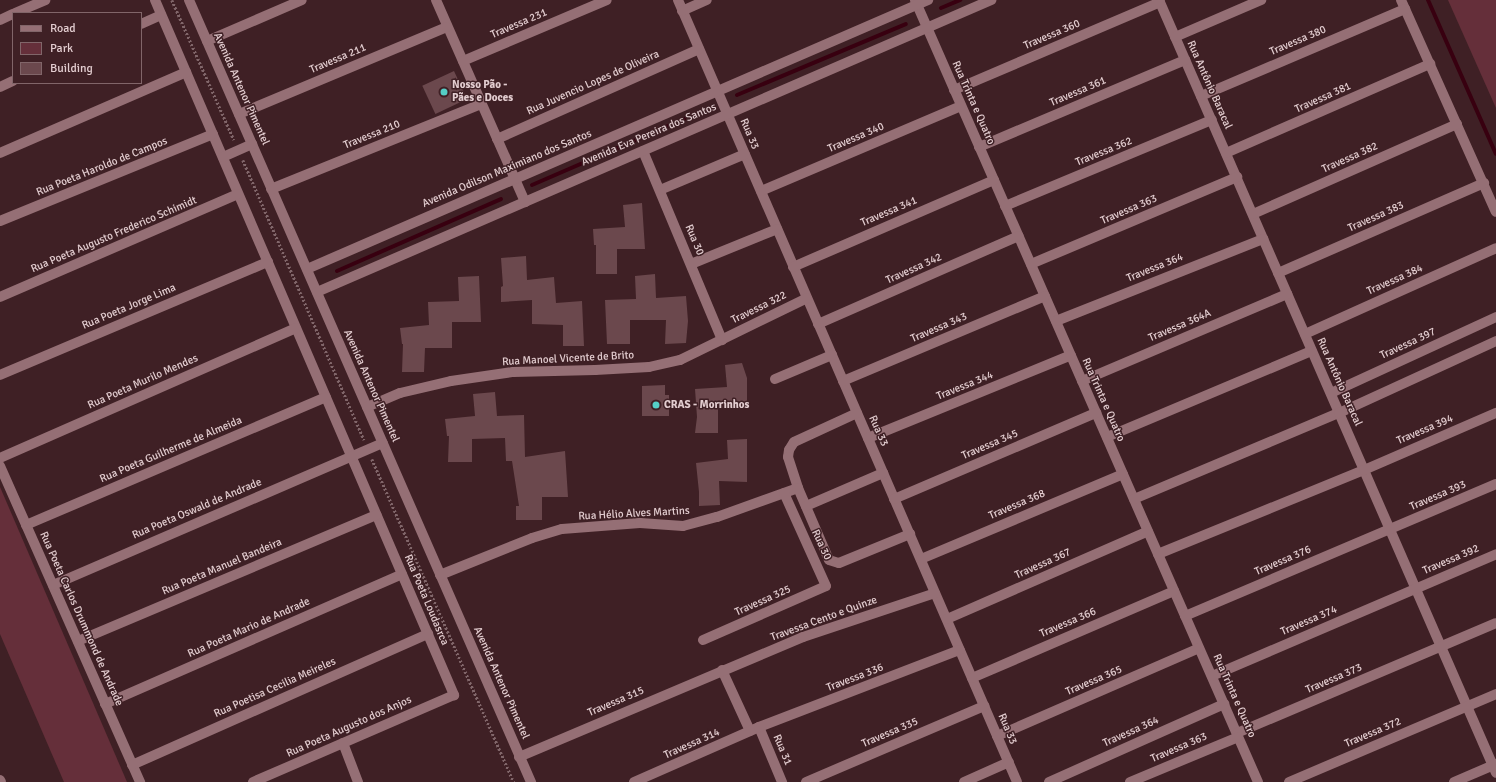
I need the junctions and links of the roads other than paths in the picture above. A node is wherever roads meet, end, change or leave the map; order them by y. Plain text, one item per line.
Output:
1 (45, 0) edge
2 (155, 0) edge
3 (189, 0) edge
4 (302, 0) edge
5 (436, 0) edge
6 (607, 0) edge
7 (678, 0) edge
8 (707, 0) edge
9 (928, 0) edge
10 (991, 0) edge
11 (1261, 0) edge
12 (1160, 1) edge
13 (916, 2) edge
14 (1403, 4) edge
15 (682, 11) junction
16 (18, 12) edge
17 (12, 15) edge
18 (162, 15) junction
19 (0, 20) edge
20 (142, 24) edge
21 (447, 26) junction
22 (927, 27) junction
23 (1175, 37) junction
24 (207, 41) junction
25 (699, 49) junction
26 (1185, 60) junction
27 (463, 62) junction
28 (1430, 64) junction
29 (186, 72) junction
30 (12, 81) edge
31 (0, 87) edge
32 (717, 90) junction
33 (954, 90) junction
34 (1201, 96) junction
35 (481, 104) junction
36 (961, 106) junction
37 (239, 114) junction
38 (728, 114) junction
39 (1212, 120) junction
40 (1457, 124) junction
41 (213, 134) junction
42 (496, 138) junction
43 (252, 144) junction
44 (979, 146) junction
45 (643, 151) junction
46 (0, 153) edge
47 (1226, 153) junction
48 (745, 154) junction
49 (223, 157) junction
50 (1236, 177) junction
51 (515, 179) junction
52 (994, 180) junction
53 (1484, 182) junction
54 (271, 189) junction
55 (660, 190) junction
56 (761, 191) junction
57 (238, 194) junction
58 (525, 202) junction
59 (1005, 206) junction
60 (1496, 212) edge
61 (1252, 214) junction
62 (0, 221) edge
63 (777, 229) junction
64 (1018, 236) junction
65 (1263, 238) junction
66 (1496, 248) edge
67 (268, 262) junction
68 (691, 264) junction
69 (1031, 264) junction
70 (793, 266) junction
71 (306, 269) junction
72 (1278, 273) junction
73 (317, 292) junction
74 (1287, 294) junction
75 (1044, 296) junction
76 (0, 297) edge
77 (807, 298) junction
78 (1496, 317) edge
79 (1056, 321) junction
80 (818, 324) junction
81 (296, 328) junction
82 (1305, 334) junction
83 (722, 340) junction
84 (1496, 342) edge
85 (1312, 351) junction
86 (832, 355) junction
87 (1071, 355) junction
88 (0, 375) edge
89 (775, 379) dead end
90 (843, 381) junction
91 (1082, 381) junction
92 (1331, 393) junction
93 (326, 397) junction
94 (367, 407) junction
95 (1339, 412) junction
96 (857, 413) junction
97 (1096, 413) junction
98 (1496, 413) edge
99 (1107, 437) junction
100 (868, 438) junction
101 (383, 443) junction
102 (351, 456) junction
103 (0, 458) edge
104 (0, 466) edge
105 (1364, 470) junction
106 (883, 473) junction
107 (1123, 474) junction
108 (1496, 484) edge
109 (798, 488) junction
110 (784, 493) junction
111 (894, 499) junction
112 (1134, 499) junction
113 (806, 506) junction
114 (376, 515) junction
115 (26, 524) junction
116 (1390, 530) junction
117 (1148, 532) junction
118 (910, 534) junction
119 (1158, 554) junction
120 (1496, 554) edge
121 (921, 559) junction
122 (402, 574) junction
123 (440, 576) junction
124 (53, 585) junction
125 (826, 586) joint
126 (1416, 588) junction
127 (1174, 591) junction
128 (935, 593) junction
129 (1185, 616) junction
130 (947, 619) junction
131 (1496, 623) edge
132 (428, 634) junction
133 (707, 639) dead end
134 (78, 642) junction
135 (1441, 647) junction
136 (1199, 648) junction
137 (960, 650) junction
138 (722, 670) junction
139 (1212, 676) junction
140 (972, 678) junction
141 (1496, 694) edge
142 (454, 695) joint
143 (105, 704) junction
144 (1224, 704) junction
145 (984, 706) junction
146 (1467, 707) junction
147 (755, 729) junction
148 (1237, 735) junction
149 (997, 736) junction
150 (343, 743) junction
151 (520, 757) junction
152 (1009, 762) junction
153 (132, 765) junction
154 (1495, 768) edge
155 (140, 782) edge
156 (253, 782) edge
157 (358, 782) edge
158 (530, 782) edge
159 (634, 782) edge
160 (782, 782) edge
161 (806, 782) edge
162 (964, 782) edge
163 (1017, 782) edge
164 (1049, 782) edge
165 (1130, 782) edge
166 (1258, 782) edge
167 (1289, 782) edge
168 (1454, 782) edge

1 - 16 street
2 - 18 street, Rua Poeta Loudasrca
3 - 24 street, Avenida Antenor Pimentel
4 - 24 street
5 - 21 street
6 - 27 street, Travessa 231
7 - 15 street, Rua 33
8 - 15 street
9 - 13 street, Avenida Eva Pereira dos Santos
10 - 22 street, Avenida Eva Pereira dos Santos
11 - 23 street
12 - 23 street, Rua Antônio Baracal
12 - 33 street, Travessa 360
13 - 22 street, Rua Trinta e Quatro
13 - 32 street, Avenida Eva Pereira dos Santos
14 - 28 street
14 - 34 street, Travessa 380
15 - 25 street, Rua 33
17 - 19 street
18 - 20 street
18 - 29 street, Rua Poeta Loudasrca
21 - 27 street
21 - 37 street, Travessa 211
22 - 33 street, Rua Trinta e Quatro
22 - 38 street, Avenida Eva Pereira dos Santos
23 - 26 street, Rua Antônio Baracal
24 - 37 street, Avenida Antenor Pimentel
25 - 32 street, Rua 33
25 - 42 street, Rua Juvencio Lopes de Oliveira
26 - 34 street, Rua Antônio Baracal
26 - 44 street, Travessa 361
27 - 35 street
28 - 40 street
28 - 47 street, Travessa 381
29 - 41 street, Rua Poeta Loudasrca
29 - 46 street
30 - 31 street
32 - 38 street, Rua 33
32 - 51 street, Avenida Odilson Maximiano dos Santos
33 - 36 street, Rua Trinta e Quatro
34 - 39 street, Rua Antônio Baracal
35 - 42 street
35 - 54 street, Travessa 210
36 - 44 street, Rua Trinta e Quatro
36 - 56 street, Travessa 340
37 - 43 street, Avenida Antenor Pimentel
38 - 45 street, Avenida Eva Pereira dos Santos
38 - 48 street, Rua 33
39 - 47 street, Rua Antônio Baracal
39 - 59 street, Travessa 362
40 - 53 street
40 - 61 street, Travessa 382
41 - 49 street, Rua Poeta Loudasrca
41 - 62 street, Rua Poeta Haroldo de Campos
42 - 51 street
43 - 49 street
43 - 54 street, Avenida Antenor Pimentel
44 - 52 street, Rua Trinta e Quatro
45 - 55 street, Rua 30
45 - 58 street, Avenida Eva Pereira dos Santos
47 - 50 street, Rua Antônio Baracal
48 - 55 street
48 - 56 street, Rua 33
49 - 57 street, Rua Poeta Loudasrca
50 - 61 street, Rua Antônio Baracal
50 - 69 street, Travessa 363
51 - 58 street
51 - 71 street, Avenida Odilson Maximiano dos Santos
52 - 59 street, Rua Trinta e Quatro
52 - 70 street, Travessa 341
53 - 60 street
53 - 72 street, Travessa 383
54 - 71 street, Avenida Antenor Pimentel
55 - 68 street, Rua 30
56 - 63 street, Rua 33
57 - 67 street, Rua Poeta Loudasrca
57 - 76 street, Rua Poeta Augusto Frederico Schimidt
58 - 73 street, Avenida Eva Pereira dos Santos
59 - 64 street, Rua Trinta e Quatro
61 - 65 street, Rua Antônio Baracal
63 - 68 street
63 - 70 street, Rua 33
64 - 69 street, Rua Trinta e Quatro
64 - 80 street, Travessa 342
65 - 72 street, Rua Antônio Baracal
65 - 79 street, Travessa 364
66 - 82 street, Travessa 384
67 - 81 street, Rua Poeta Loudasrca
67 - 88 street, Rua Poeta Jorge Lima
68 - 83 street, Rua 30
69 - 75 street, Rua Trinta e Quatro
70 - 77 street, Rua 33
71 - 73 street, Avenida Antenor Pimentel
72 - 74 street, Rua Antônio Baracal
73 - 94 street, Avenida Antenor Pimentel
74 - 82 street, Rua Antônio Baracal
74 - 91 street, Travessa 364A
75 - 79 street, Rua Trinta e Quatro
75 - 90 street, Travessa 343
77 - 80 street, Rua 33
77 - 83 street, Travessa 322
78 - 92 street, Travessa 397
79 - 87 street, Rua Trinta e Quatro
80 - 86 street, Rua 33
81 - 93 street, Rua Poeta Loudasrca
81 - 103 street, Rua Poeta Murilo Mendes
82 - 85 street, Rua Antônio Baracal
83 - 94 street, Rua Manoel Vicente de Brito
84 - 95 street
85 - 92 street, Rua Antônio Baracal
85 - 99 street
86 - 89 street
86 - 90 street, Rua 33
87 - 91 street, Rua Trinta e Quatro
87 - 100 street, Travessa 344
90 - 96 street, Rua 33
91 - 97 street, Rua Trinta e Quatro
92 - 95 street, Rua Antônio Baracal
93 - 102 street, Rua Poeta Loudasrca
93 - 115 street, Rua Poeta Guilherme de Almeida
94 - 101 street, Avenida Antenor Pimentel
95 - 105 street, Rua Antônio Baracal
95 - 112 street
96 - 100 street, Rua 33
96 - 109 street
97 - 99 street, Rua Trinta e Quatro
97 - 111 street, Travessa 345
98 - 105 street, Travessa 394
99 - 107 street, Rua Trinta e Quatro
100 - 106 street, Rua 33
101 - 102 street, Rua Poeta Oswald de Andrade
101 - 123 street, Avenida Antenor Pimentel
102 - 114 street, Rua Poeta Loudasrca
102 - 124 street, Rua Poeta Oswald de Andrade
104 - 115 street, Rua Poeta Carlos Drummond de Andrade
105 - 116 street, Rua Antônio Baracal
105 - 119 street, Travessa 394
106 - 111 street, Rua 33
106 - 113 street
107 - 112 street, Rua Trinta e Quatro
107 - 121 street, Travessa 368
108 - 116 street, Travessa 393
109 - 110 street, Rua Hélio Alves Martins
109 - 113 street
110 - 123 street, Rua Hélio Alves Martins
110 - 125 street, Rua 30
111 - 118 street, Rua 33
112 - 117 street, Rua Trinta e Quatro
113 - 118 street
114 - 122 street, Rua Poeta Loudasrca
114 - 134 street, Rua Poeta Manuel Bandeira
115 - 124 street, Rua Poeta Carlos Drummond de Andrade
116 - 126 street, Rua Antônio Baracal
116 - 129 street, Travessa 376
117 - 119 street, Rua Trinta e Quatro
117 - 130 street, Travessa 367
118 - 121 street, Rua 33
119 - 127 street, Rua Trinta e Quatro
120 - 126 street, Travessa 392
121 - 128 street, Rua 33
122 - 132 street, Rua Poeta Loudasrca
122 - 143 street, Rua Poeta Mario de Andrade
123 - 151 street, Avenida Antenor Pimentel
124 - 134 street, Rua Poeta Carlos Drummond de Andrade
125 - 133 street, Travessa 325
126 - 135 street, Rua Antônio Baracal
126 - 139 street, Travessa 374
127 - 129 street, Rua Trinta e Quatro
127 - 140 street, Travessa 366
128 - 130 street, Rua 33
128 - 138 street, Travessa Cento e Quinze
129 - 136 street, Rua Trinta e Quatro
130 - 137 street, Rua 33
131 - 135 street
132 - 142 street, Rua Poeta Loudasrca
132 - 153 street, Rua Poetisa Cecilia Meireles
134 - 143 street, Rua Poeta Carlos Drummond de Andrade
135 - 146 street, Rua Antônio Baracal
135 - 148 street, Travessa 373
136 - 139 street, Rua Trinta e Quatro
136 - 149 street, Travessa 365
137 - 140 street, Rua 33
137 - 147 street, Travessa 336
138 - 147 street, Rua 31
138 - 151 street, Travessa 315
139 - 144 street, Rua Trinta e Quatro
140 - 145 street, Rua 33
141 - 146 street
142 - 150 street, Rua Poeta Augusto dos Anjos
143 - 153 street, Rua Poeta Carlos Drummond de Andrade
144 - 148 street, Rua Trinta e Quatro
144 - 164 street, Travessa 364
145 - 149 street, Rua 33
145 - 161 street, Travessa 335
146 - 154 street, Rua Antônio Baracal
146 - 167 street, Travessa 372
147 - 159 street, Travessa 314
147 - 160 street, Rua 31
148 - 165 street, Travessa 363
148 - 166 street, Rua Trinta e Quatro
149 - 152 street, Rua 33
150 - 156 street, Rua Poeta Augusto dos Anjos
150 - 157 street
151 - 158 street, Avenida Antenor Pimentel
152 - 162 street
152 - 163 street, Rua 33
153 - 155 street, Rua Poeta Carlos Drummond de Andrade
154 - 168 street

